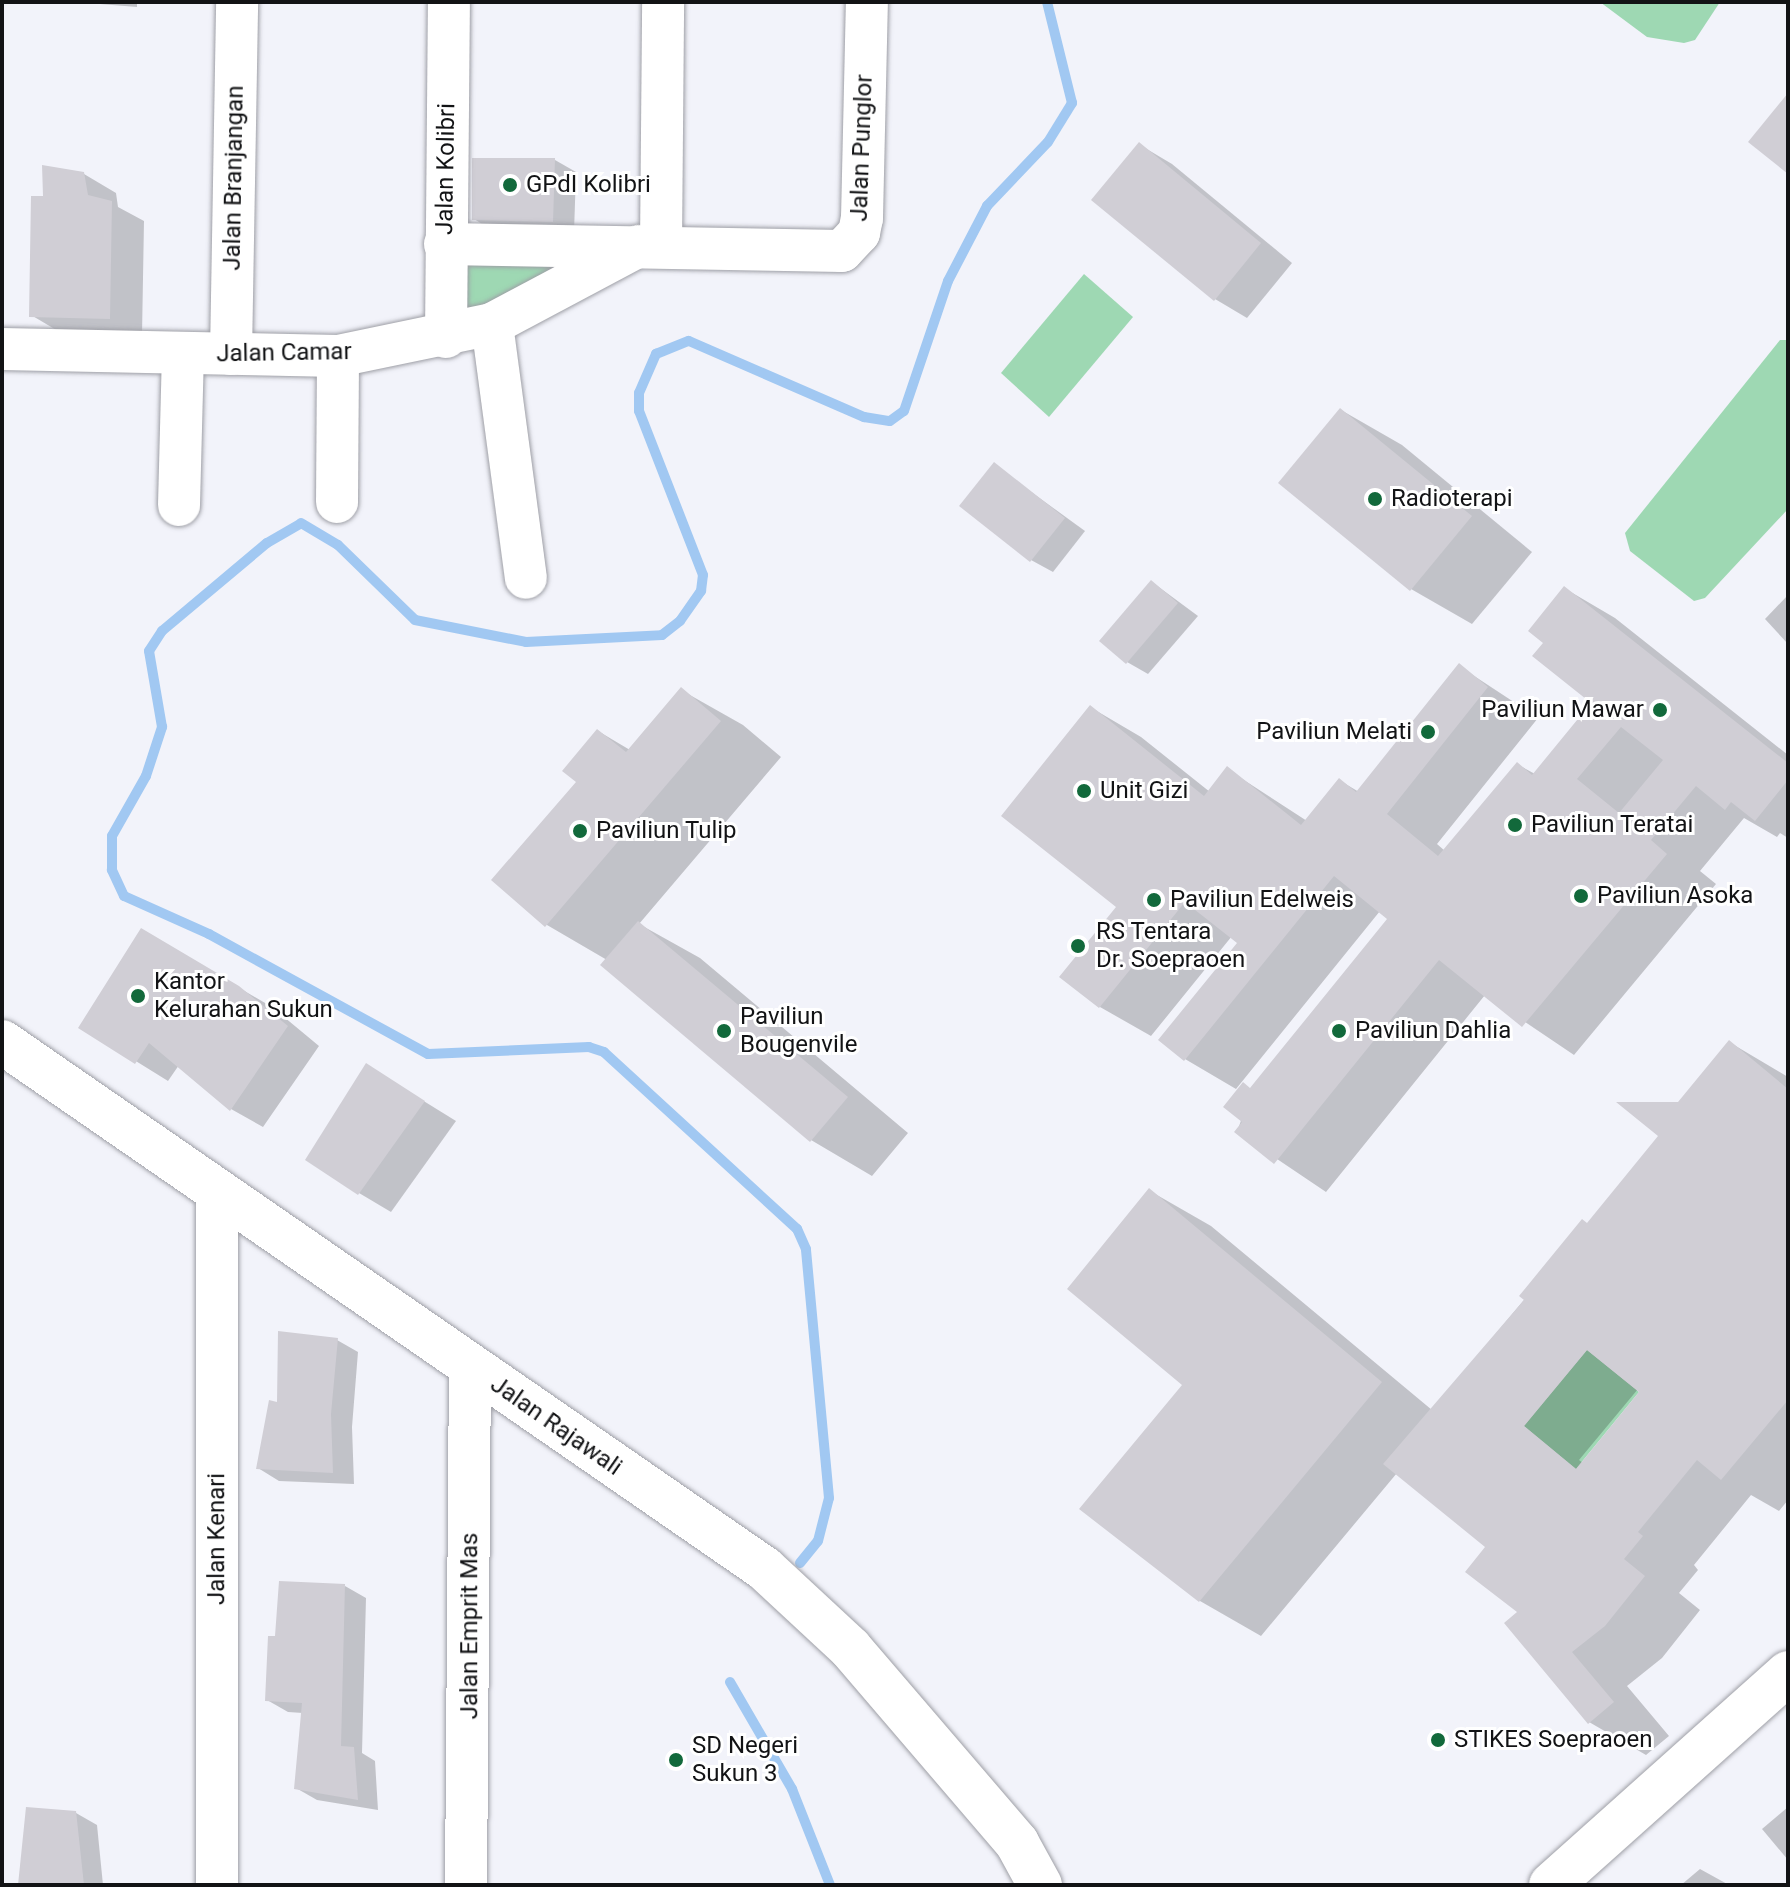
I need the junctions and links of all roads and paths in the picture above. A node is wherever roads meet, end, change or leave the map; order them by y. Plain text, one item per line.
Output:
1 (237, 2) edge
2 (449, 2) edge
3 (663, 2) edge
4 (867, 2) edge
5 (445, 244) junction
6 (650, 246) junction
7 (492, 324) junction
8 (446, 337) junction
9 (2, 349) edge
10 (183, 354) junction
11 (231, 354) junction
12 (338, 356) junction
13 (337, 502) dead end
14 (179, 505) dead end
15 (526, 578) dead end
16 (2, 1042) edge
17 (217, 1193) junction
18 (470, 1367) junction
19 (1788, 1673) edge
20 (217, 1885) edge
21 (466, 1885) edge
22 (1040, 1885) edge
23 (1551, 1885) edge

1 - 11 street, Jalan Branjangan
2 - 5 street, Jalan Kolibri
3 - 6 street
4 - 6 street, Jalan Punglor
5 - 6 street, Jalan Punglor
5 - 8 street, Jalan Kolibri
6 - 7 street, Jalan Camar
7 - 8 street, Jalan Camar
7 - 15 street
8 - 12 street, Jalan Camar
9 - 10 street, Jalan Camar
10 - 11 street, Jalan Camar
10 - 14 street
11 - 12 street, Jalan Camar
12 - 13 street
16 - 17 street, Jalan Rajawali
17 - 18 street, Jalan Rajawali
17 - 20 street, Jalan Kenari
18 - 21 street, Jalan Emprit Mas
18 - 22 street, Jalan Rajawali
19 - 23 street

